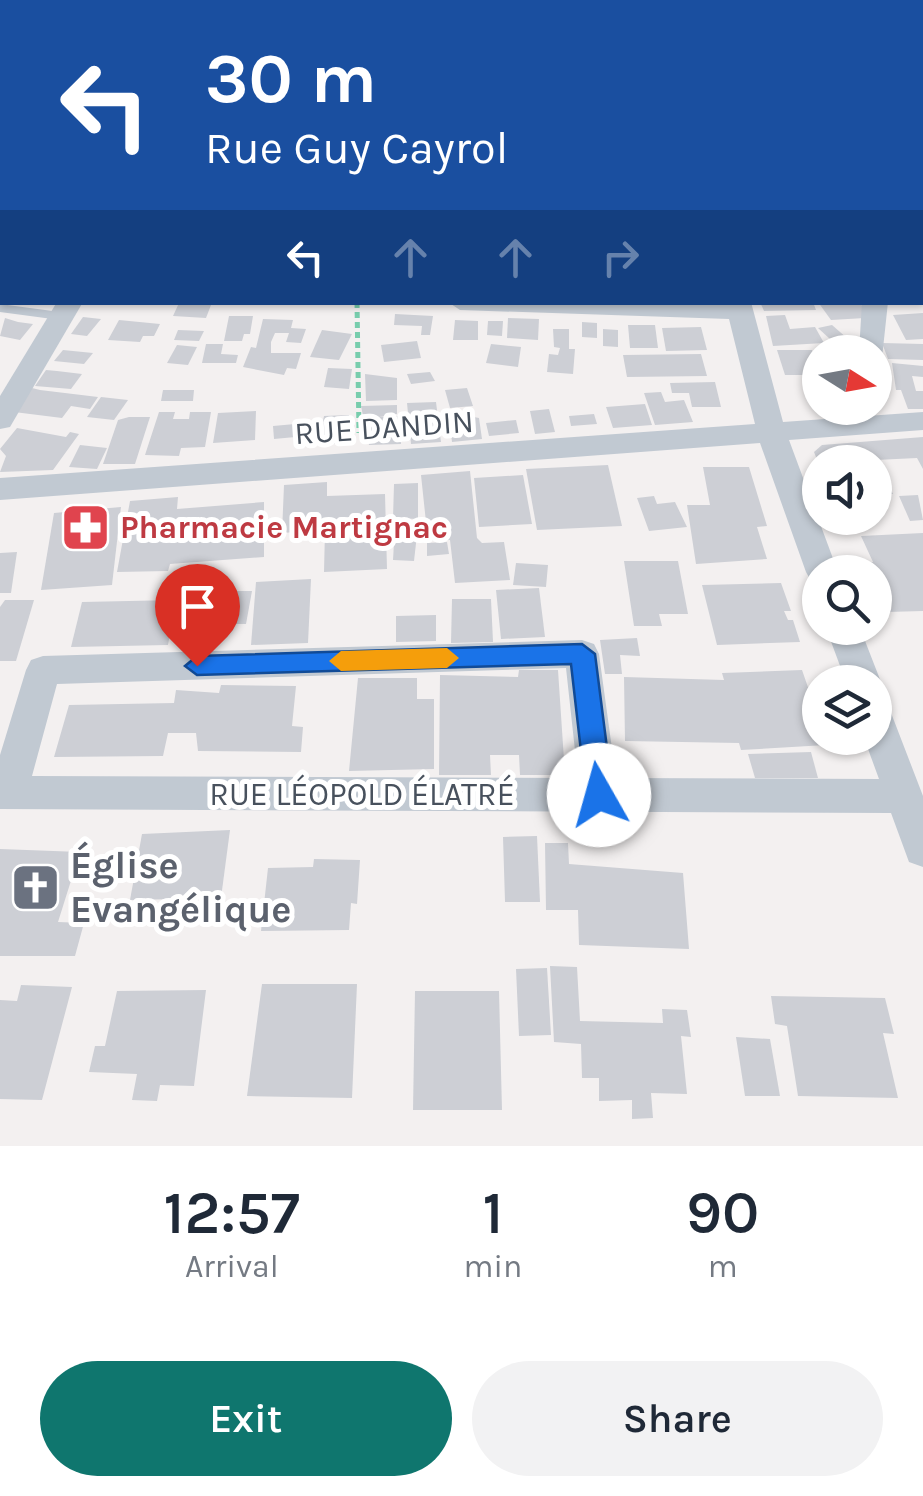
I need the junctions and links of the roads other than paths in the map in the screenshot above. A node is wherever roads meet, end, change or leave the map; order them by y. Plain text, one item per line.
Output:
1 (627, 305) edge
2 (875, 305) edge
3 (739, 307) edge
4 (0, 308) edge
5 (65, 309) edge
6 (873, 335) edge
7 (892, 418) edge
8 (0, 420) edge
9 (923, 421) edge
10 (828, 425) edge
11 (772, 436) junction
12 (0, 489) edge
13 (816, 555) edge
14 (889, 755) edge
15 (4, 792) edge
16 (599, 795) junction
17 (904, 796) junction
18 (923, 849) edge

1 - 3 street
2 - 6 street
3 - 11 street
4 - 5 lane
5 - 8 street
7 - 9 street, RUE DANDIN
10 - 11 street, RUE DANDIN
11 - 12 street, RUE DANDIN
11 - 13 street
14 - 17 street
15 - 16 street, RUE LÉOPOLD ÉLATRÉ
15 - 16 street
16 - 17 street, RUE LÉOPOLD ÉLATRÉ
17 - 18 street

